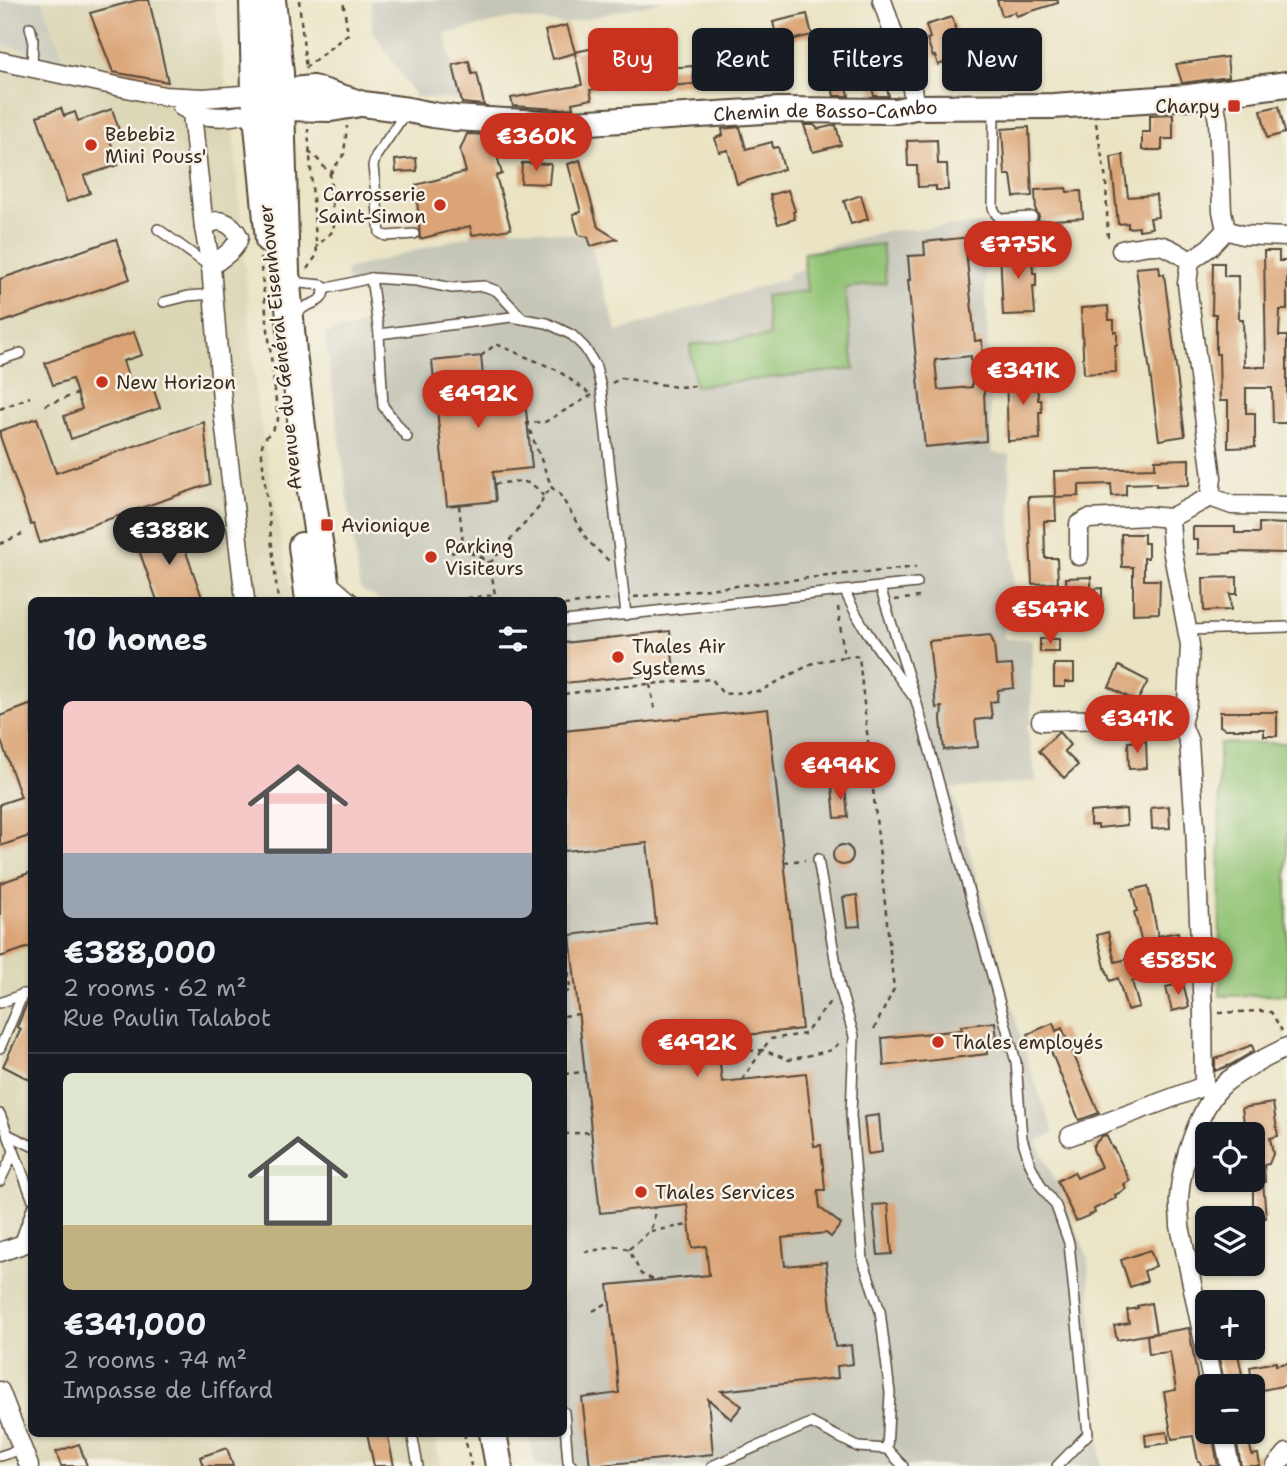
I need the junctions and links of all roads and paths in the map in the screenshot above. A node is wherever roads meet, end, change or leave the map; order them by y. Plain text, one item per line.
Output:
1 (253, 0) edge
2 (272, 0) edge
3 (299, 0) edge
4 (343, 0) edge
5 (882, 0) edge
6 (30, 27) dead end
7 (0, 61) edge
8 (32, 68) junction
9 (305, 68) junction
10 (307, 80) dead end
11 (1287, 85) edge
12 (1213, 94) junction
13 (164, 96) junction
14 (268, 101) junction
15 (1093, 104) junction
16 (915, 107) junction
17 (994, 108) junction
18 (408, 110) junction
19 (355, 111) junction
20 (191, 113) junction
21 (308, 124) dead end
22 (308, 152) junction
23 (330, 174) junction
24 (1032, 217) dead end
25 (204, 228) junction
26 (158, 229) dead end
27 (1226, 230) junction
28 (414, 234) dead end
29 (1287, 237) edge
30 (316, 247) junction
31 (1114, 251) joint
32 (260, 260) dead end
33 (1189, 261) junction
34 (211, 267) junction
35 (293, 277) junction
36 (370, 278) junction
37 (324, 289) junction
38 (213, 294) junction
39 (164, 302) dead end
40 (523, 319) junction
41 (291, 320) junction
42 (379, 334) junction
43 (21, 353) dead end
44 (481, 356) dead end
45 (0, 360) edge
46 (77, 394) dead end
47 (592, 395) dead end
48 (30, 397) dead end
49 (46, 405) dead end
50 (0, 409) edge
51 (527, 423) dead end
52 (407, 437) dead end
53 (494, 484) dead end
54 (552, 488) junction
55 (543, 496) junction
56 (1210, 497) junction
57 (459, 505) dead end
58 (1287, 506) edge
59 (1170, 519) junction
60 (22, 534) dead end
61 (0, 544) edge
62 (451, 553) dead end
63 (1079, 556) dead end
64 (490, 563) junction
65 (611, 563) dead end
66 (916, 567) dead end
67 (323, 569) junction
68 (917, 583) dead end
69 (880, 587) junction
70 (845, 591) junction
71 (245, 597) edge
72 (278, 597) edge
73 (309, 597) edge
74 (328, 597) edge
75 (350, 597) edge
76 (476, 597) edge
77 (919, 597) dead end
78 (623, 598) junction
79 (895, 600) dead end
80 (567, 605) edge
81 (838, 607) dead end
82 (626, 615) junction
83 (567, 621) edge
84 (1287, 627) edge
85 (1188, 630) junction
86 (844, 657) junction
87 (650, 684) junction
88 (567, 694) edge
89 (917, 704) junction
90 (655, 713) dead end
91 (1041, 721) dead end
92 (1181, 723) junction
93 (818, 859) dead end
94 (806, 860) dead end
95 (784, 862) dead end
96 (567, 950) edge
97 (840, 988) junction
98 (567, 992) edge
99 (27, 994) edge
100 (0, 1003) edge
101 (1203, 1013) junction
102 (579, 1014) dead end
103 (567, 1016) edge
104 (874, 1029) dead end
105 (841, 1041) dead end
106 (1286, 1042) edge
107 (0, 1048) edge
108 (763, 1050) junction
109 (719, 1053) dead end
110 (585, 1072) dead end
111 (567, 1074) edge
112 (742, 1080) dead end
113 (1209, 1091) junction
114 (0, 1114) edge
115 (591, 1132) dead end
116 (7, 1134) junction
117 (567, 1134) edge
118 (1070, 1136) dead end
119 (28, 1144) edge
120 (14, 1152) junction
121 (0, 1181) edge
122 (28, 1188) edge
123 (654, 1207) dead end
124 (689, 1225) dead end
125 (649, 1231) junction
126 (25, 1244) edge
127 (629, 1250) junction
128 (0, 1252) edge
129 (585, 1252) dead end
130 (654, 1280) dead end
131 (609, 1302) dead end
132 (593, 1311) dead end
133 (1211, 1374) edge
134 (0, 1391) edge
135 (413, 1437) edge
136 (465, 1437) edge
137 (476, 1437) edge
138 (494, 1437) edge
139 (566, 1437) edge
140 (1225, 1444) edge
141 (887, 1449) junction
142 (1287, 1453) edge
143 (0, 1456) edge
144 (25, 1457) edge
145 (418, 1466) edge
146 (471, 1466) edge
147 (482, 1466) edge
148 (499, 1466) edge
149 (572, 1466) edge
150 (712, 1466) edge
151 (904, 1466) edge
152 (1057, 1466) edge
153 (1230, 1466) edge
154 (1276, 1466) edge

1 - 14 main road, Avenue du Général Eisenhower
2 - 14 main road, Avenue du Général Eisenhower
3 - 9 path
4 - 9 path
5 - 16 street
6 - 8 lane
7 - 8 street
8 - 13 street
9 - 10 path
11 - 12 street, Chemin de Basso-Cambo
12 - 15 street, Chemin de Basso-Cambo
12 - 27 street
13 - 14 street
13 - 20 street
14 - 19 street, Chemin de Basso-Cambo
14 - 20 street
14 - 35 main road, Avenue du Général Eisenhower
14 - 73 main road, Avenue du Général Eisenhower
15 - 17 street, Chemin de Basso-Cambo
15 - 31 path
16 - 17 street, Chemin de Basso-Cambo
16 - 18 street, Chemin de Basso-Cambo
17 - 24 lane
18 - 19 street, Chemin de Basso-Cambo
18 - 28 lane
19 - 23 path
20 - 25 street
21 - 22 path
22 - 23 path
22 - 30 path
23 - 30 path, Avenue du Général Eisenhower
25 - 34 street
25 - 34 street
26 - 34 lane
27 - 29 street
27 - 33 street
30 - 35 path, Avenue du Général Eisenhower
31 - 33 street
32 - 72 path, Avenue du Général Eisenhower
33 - 56 street
34 - 38 street
35 - 37 lane
35 - 41 main road, Avenue du Général Eisenhower
36 - 37 lane
36 - 40 lane
36 - 42 lane
37 - 41 lane
38 - 39 lane
38 - 71 street
40 - 42 lane
40 - 78 lane
41 - 67 main road, Avenue du Général Eisenhower
42 - 52 lane
43 - 45 lane
44 - 47 path
46 - 49 path
48 - 50 path
51 - 54 path
53 - 55 path
54 - 55 path
54 - 65 path
55 - 64 path
56 - 58 street
56 - 59 street
57 - 64 path
59 - 63 street
59 - 85 street
60 - 61 path
62 - 64 path
64 - 76 path
66 - 78 path
67 - 74 main road, Avenue du Général Eisenhower
67 - 75 lane
68 - 69 lane
69 - 70 lane
69 - 89 lane
70 - 82 lane
70 - 89 lane
77 - 79 path
78 - 80 path
78 - 82 lane
81 - 86 path
82 - 83 lane
84 - 85 lane
85 - 92 street
86 - 87 path
86 - 104 path
87 - 88 path
87 - 90 path
89 - 152 lane
91 - 92 street
92 - 101 street
93 - 97 lane
94 - 95 path
96 - 98 path
97 - 108 path
97 - 141 lane
99 - 100 lane
99 - 107 lane
101 - 106 path
101 - 113 street
102 - 103 path
105 - 108 path
106 - 113 street
108 - 109 path
108 - 112 path
110 - 111 path
113 - 118 street
113 - 133 street
114 - 116 lane
115 - 117 path
116 - 119 lane
116 - 120 lane
120 - 121 lane
120 - 122 lane
123 - 125 path
124 - 125 path
125 - 127 path
126 - 128 street
127 - 129 path
127 - 130 path
131 - 132 path
134 - 144 street
135 - 145 lane
136 - 146 path
137 - 147 main road
138 - 148 main road
139 - 149 lane
140 - 153 street
141 - 150 lane
141 - 151 lane
142 - 154 street
143 - 144 lane

